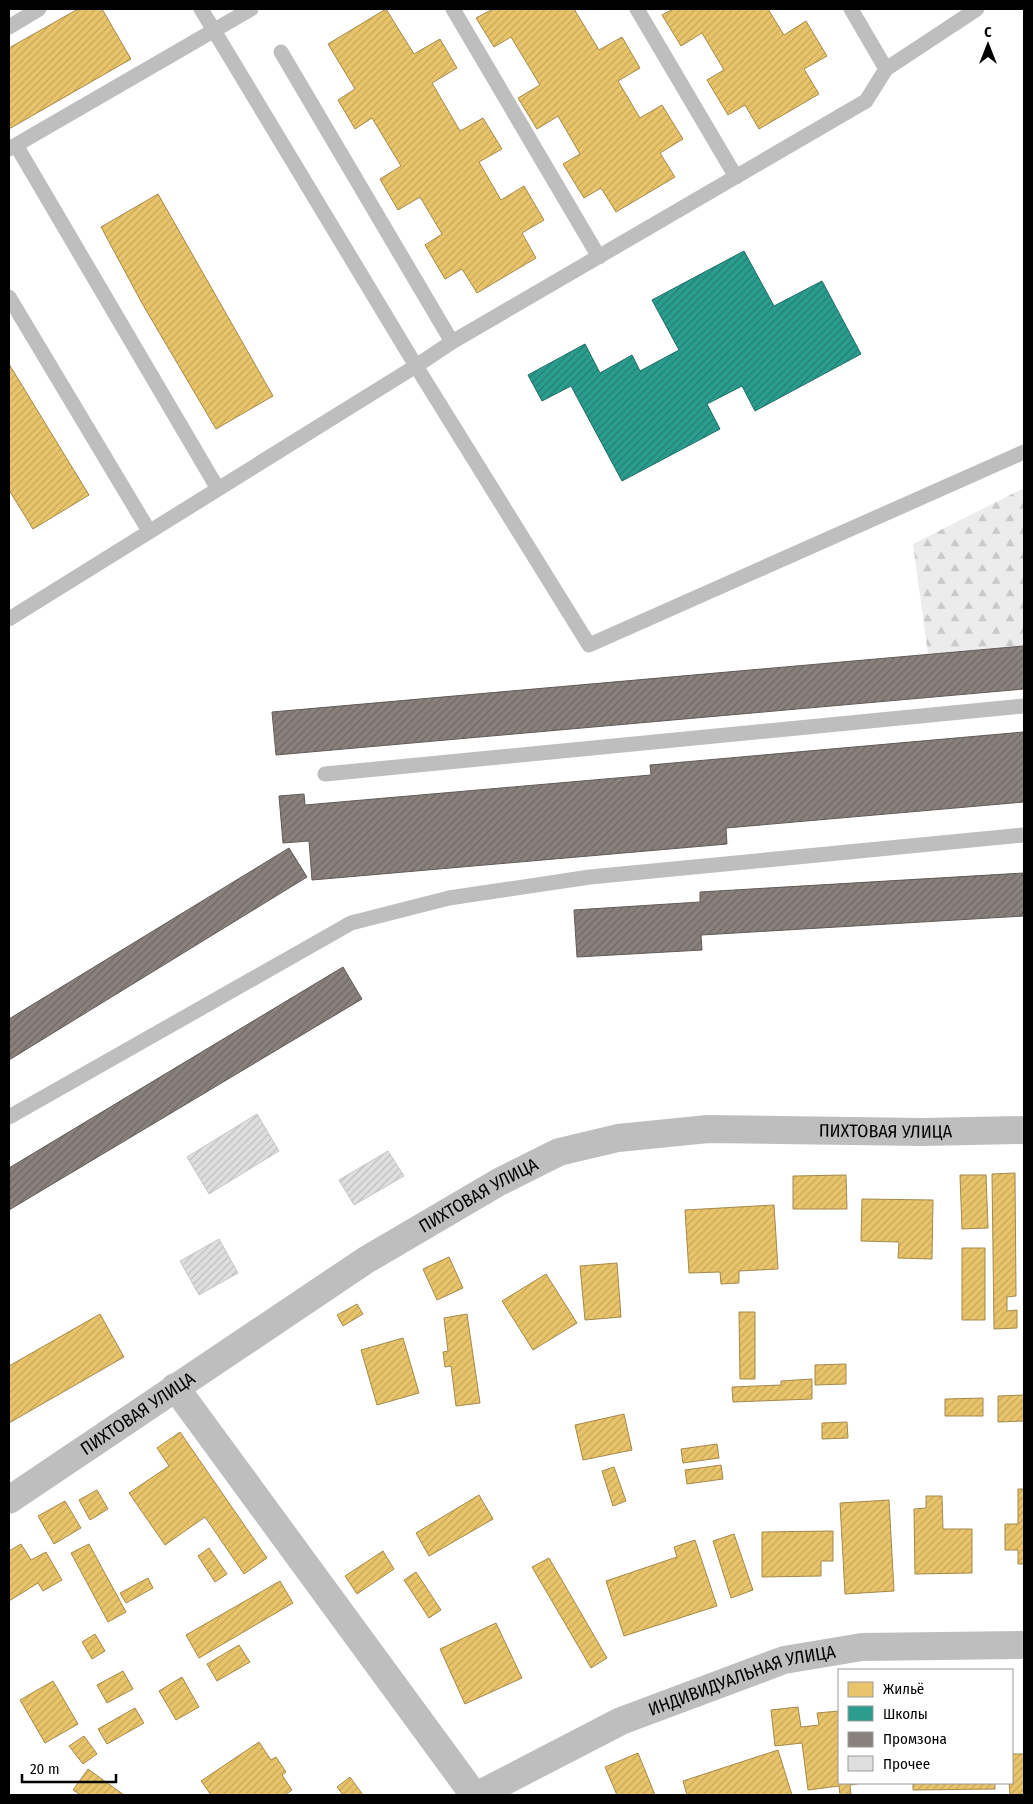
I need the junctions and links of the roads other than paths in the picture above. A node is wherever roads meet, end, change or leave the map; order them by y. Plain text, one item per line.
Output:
1 (39, 9) edge
2 (200, 9) edge
3 (251, 9) edge
4 (453, 9) edge
5 (637, 9) edge
6 (851, 9) edge
7 (977, 9) edge
8 (9, 27) edge
9 (214, 31) junction
10 (281, 52) dead end
11 (886, 69) junction
12 (12, 147) edge
13 (736, 177) junction
14 (598, 257) junction
15 (9, 297) edge
16 (452, 342) junction
17 (416, 366) junction
18 (1024, 452) edge
19 (218, 489) junction
20 (149, 531) junction
21 (9, 618) edge
22 (1024, 706) edge
23 (325, 774) dead end
24 (1024, 836) edge
25 (9, 1117) edge
26 (1024, 1130) edge
27 (175, 1387) junction
28 (9, 1500) edge
29 (1024, 1645) edge
30 (474, 1795) edge
31 (478, 1795) edge

1 - 8 lane
2 - 9 lane
3 - 9 lane
4 - 14 lane
5 - 13 lane
6 - 11 lane
7 - 11 lane
9 - 12 lane
9 - 17 lane
10 - 16 lane
11 - 13 lane
12 - 19 lane
13 - 14 lane
14 - 16 lane
15 - 20 lane
16 - 17 lane
17 - 18 lane
17 - 19 lane
19 - 20 lane
20 - 21 lane
22 - 23 lane
24 - 25 lane
26 - 27 street, ПИХТОВАЯ УЛИЦА
27 - 28 street, ПИХТОВАЯ УЛИЦА
27 - 30 street
29 - 31 street, ИНДИВИДУАЛЬНАЯ УЛИЦА

